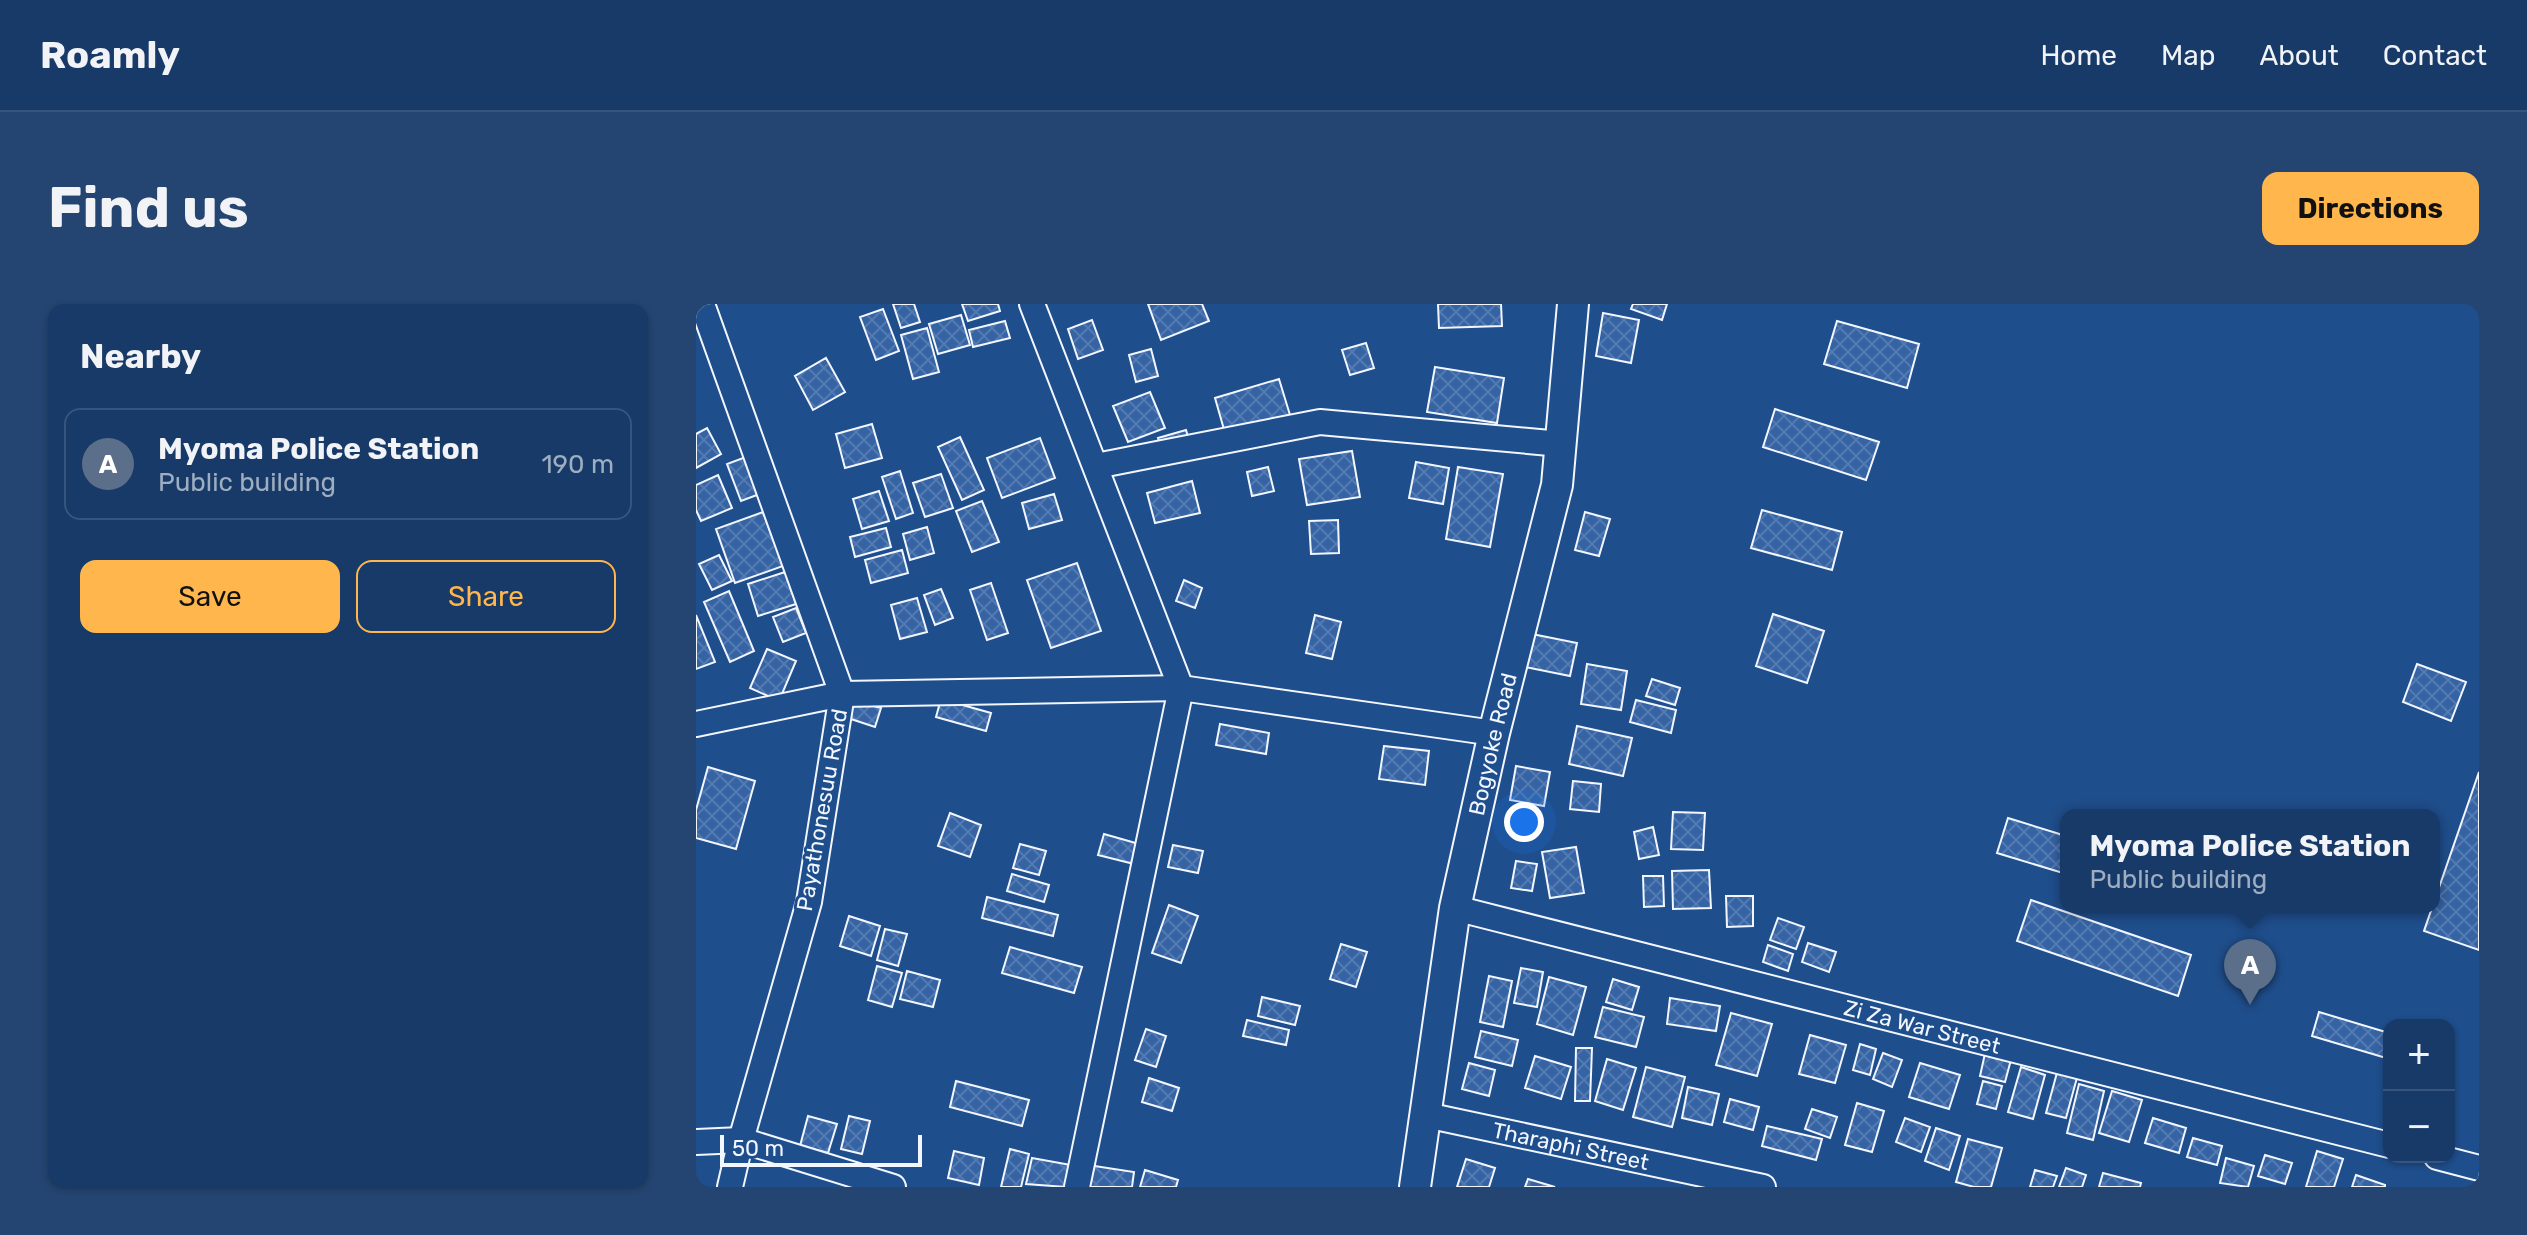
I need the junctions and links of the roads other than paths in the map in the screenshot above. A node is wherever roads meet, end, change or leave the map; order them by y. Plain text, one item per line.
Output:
1 (702, 304) edge
2 (1032, 304) edge
3 (1573, 304) edge
4 (1561, 444) junction
5 (1096, 466) junction
6 (1181, 688) junction
7 (842, 694) junction
8 (696, 724) edge
9 (1494, 733) junction
10 (1455, 908) junction
11 (1426, 1115) junction
12 (741, 1140) junction
13 (696, 1142) edge
14 (2383, 1143) edge
15 (2455, 1162) edge
16 (2479, 1168) edge
17 (730, 1187) edge
18 (893, 1187) edge
19 (1077, 1187) edge
20 (1415, 1187) edge
21 (1763, 1187) edge

1 - 7 street, Payathonesuu Road
2 - 5 street
3 - 4 street, Bogyoke Road
4 - 5 street
4 - 9 street, Bogyoke Road
5 - 6 street
6 - 7 street
6 - 9 street
6 - 19 street
7 - 8 street
7 - 12 street, Payathonesuu Road
9 - 10 street, Bogyoke Road
10 - 11 street, Bogyoke Road
10 - 14 street, Zi Za War Street
11 - 20 street, Bogyoke Road
11 - 21 street, Tharaphi Street
12 - 13 street
12 - 17 street, Payathonesuu Road
12 - 18 street
15 - 16 street

